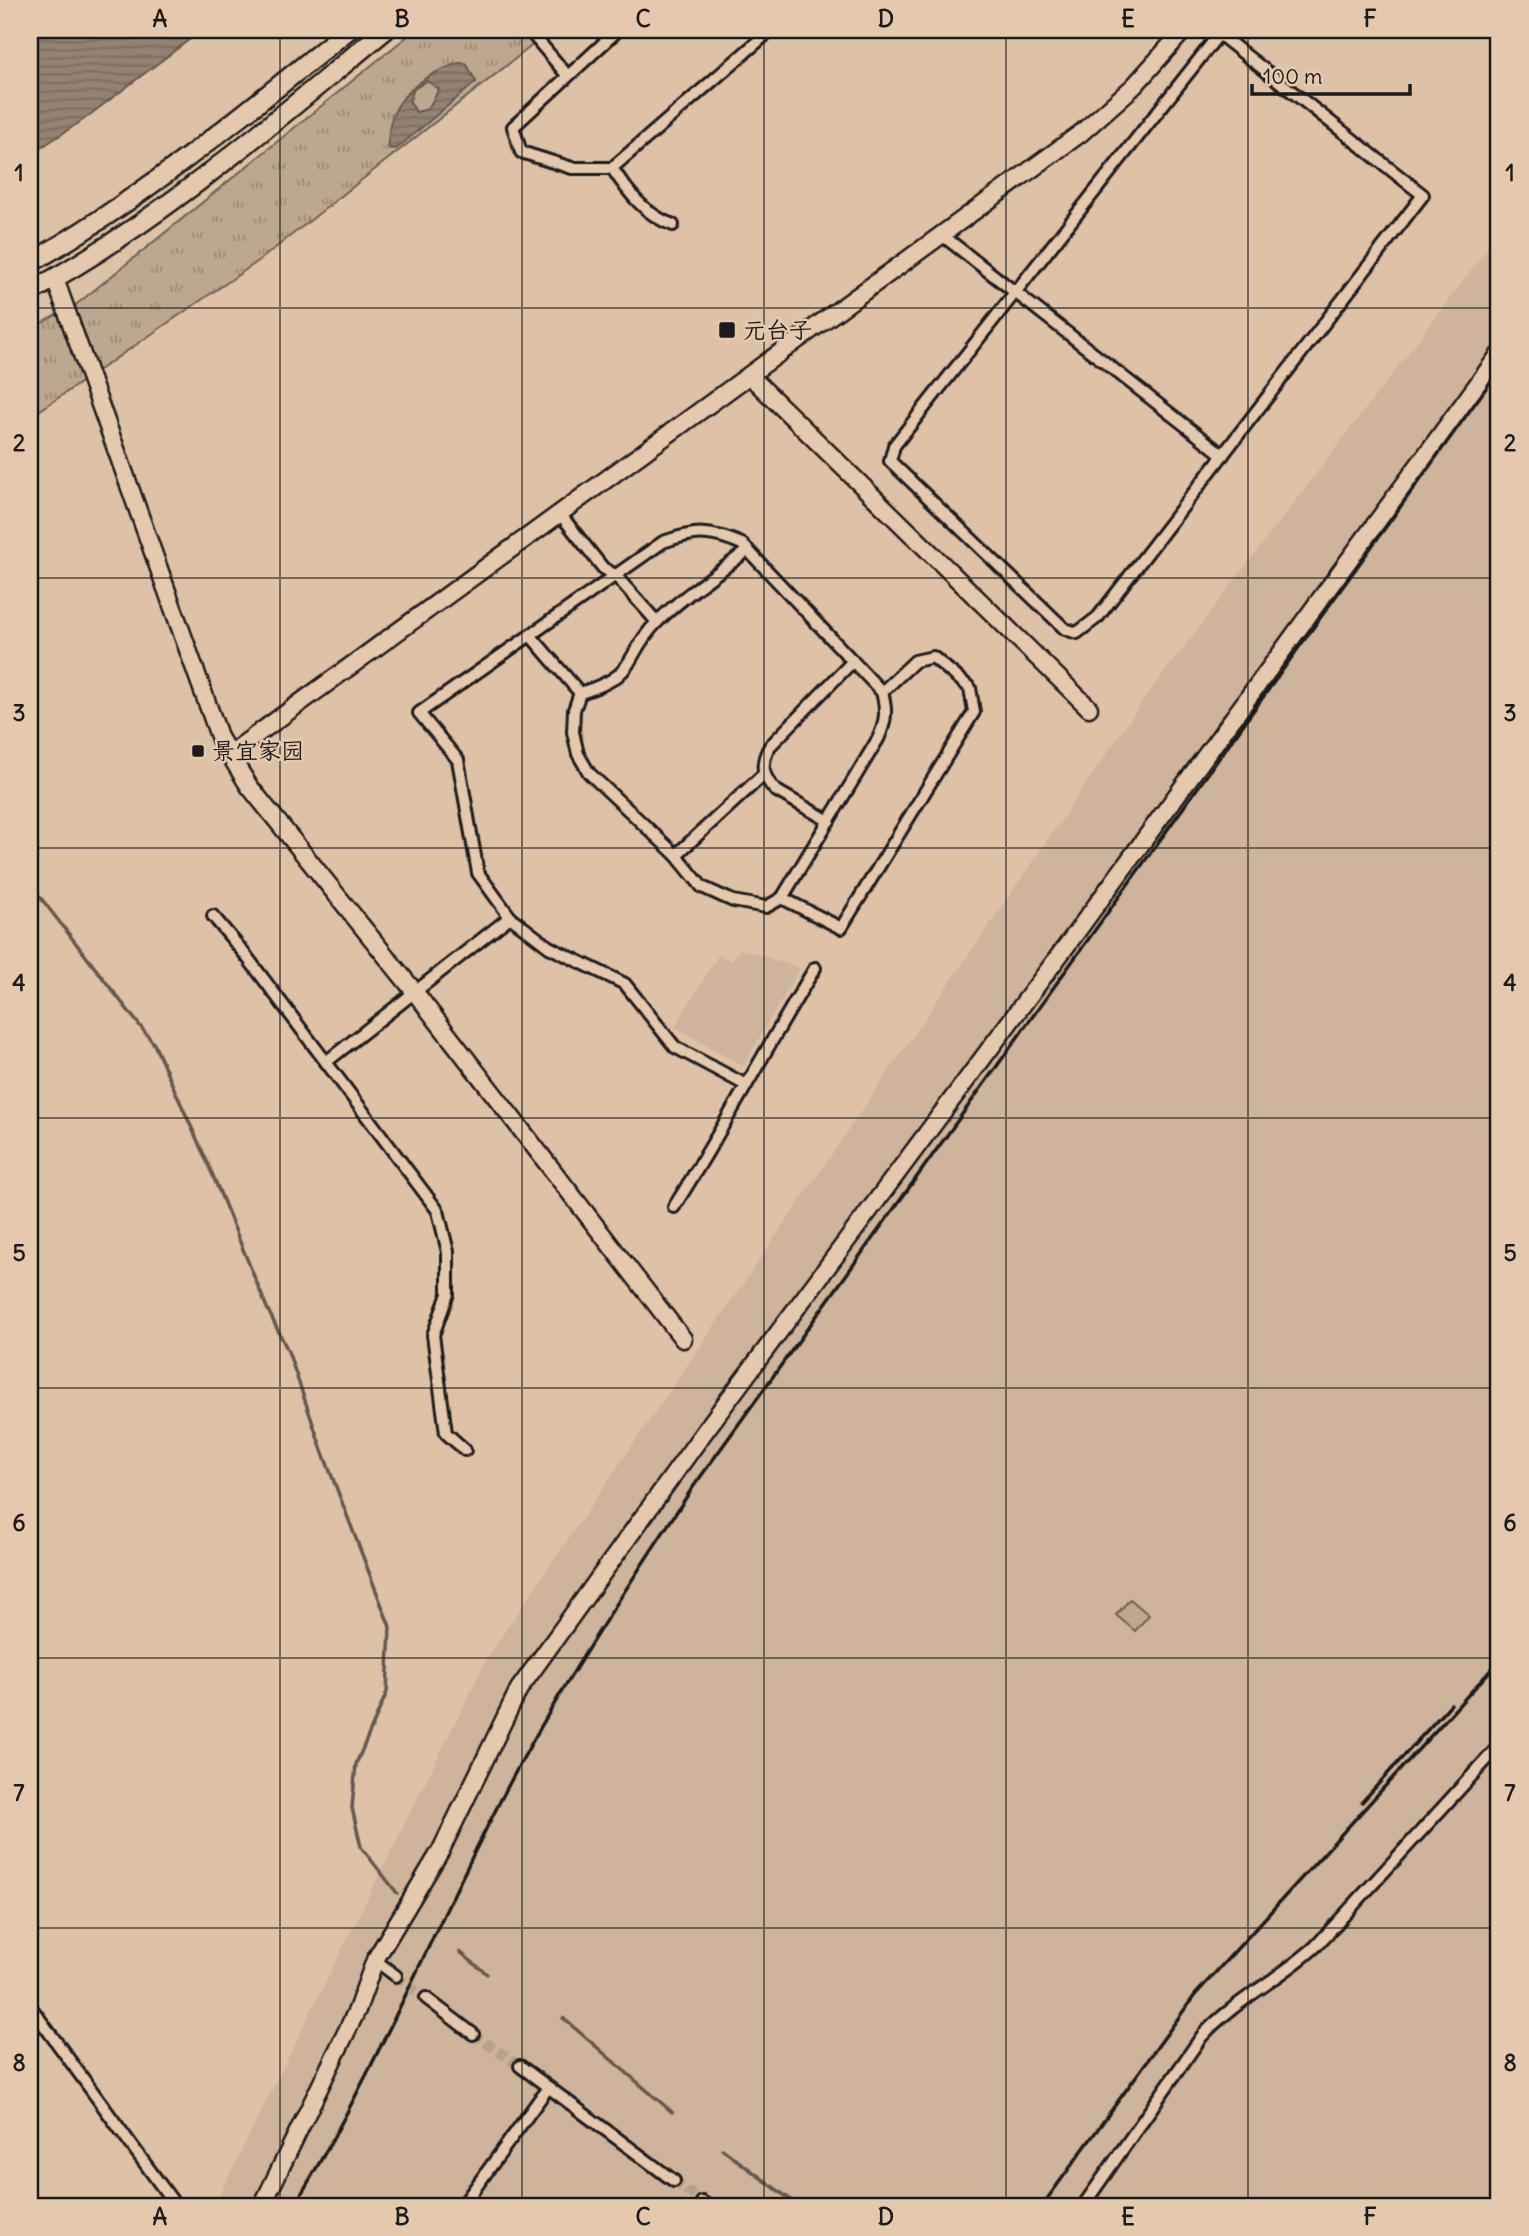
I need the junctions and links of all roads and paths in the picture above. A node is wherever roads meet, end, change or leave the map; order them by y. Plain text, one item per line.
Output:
1 (348, 30) edge
2 (385, 30) edge
3 (529, 30) edge
4 (618, 30) edge
5 (771, 30) edge
6 (1184, 30) edge
7 (567, 75) junction
8 (612, 169) junction
9 (673, 225) dead end
10 (942, 235) junction
11 (30, 263) edge
12 (55, 279) junction
13 (30, 292) edge
14 (1014, 294) junction
15 (1499, 355) edge
16 (750, 376) junction
17 (1223, 455) junction
18 (560, 514) junction
19 (748, 550) junction
20 (615, 575) junction
21 (657, 622) junction
22 (530, 635) junction
23 (853, 661) junction
24 (882, 692) junction
25 (580, 693) junction
26 (1089, 708) dead end
27 (230, 754) junction
28 (764, 774) junction
29 (829, 821) junction
30 (676, 855) junction
31 (782, 898) junction
32 (213, 916) dead end
33 (510, 917) junction
34 (815, 968) dead end
35 (414, 991) junction
36 (326, 1062) junction
37 (744, 1084) junction
38 (674, 1207) dead end
39 (683, 1339) dead end
40 (465, 1450) dead end
41 (1499, 1746) edge
42 (375, 1960) junction
43 (396, 1976) tunnel mouth
44 (426, 1998) tunnel mouth
45 (30, 2006) edge
46 (473, 2034) tunnel mouth
47 (520, 2066) tunnel mouth
48 (547, 2089) junction
49 (674, 2181) tunnel mouth
50 (176, 2206) edge
51 (262, 2206) edge
52 (462, 2206) edge
53 (1083, 2206) edge

1 - 11 main road
2 - 12 main road
3 - 7 street
4 - 7 street
5 - 8 street
6 - 10 street
7 - 8 street
8 - 9 street
10 - 14 street
10 - 16 street
12 - 13 main road
12 - 27 street
14 - 17 street
14 - 17 street
14 - 17 street
15 - 42 street
16 - 18 street
16 - 26 street
18 - 20 street
18 - 27 street
19 - 20 street
19 - 21 street
19 - 23 street
20 - 21 street
20 - 22 street
21 - 25 street
22 - 25 street
22 - 33 street
23 - 24 street
23 - 28 street
24 - 29 street
24 - 31 street
25 - 30 street
27 - 35 street
28 - 29 street
28 - 30 street
29 - 31 street
30 - 31 street
32 - 36 street
33 - 35 street
33 - 37 street
34 - 37 street
35 - 36 street
35 - 39 street
36 - 40 street
37 - 38 street
41 - 53 street
42 - 43 street
42 - 51 street
44 - 46 street
45 - 50 street
47 - 48 street
48 - 49 street
48 - 52 street

